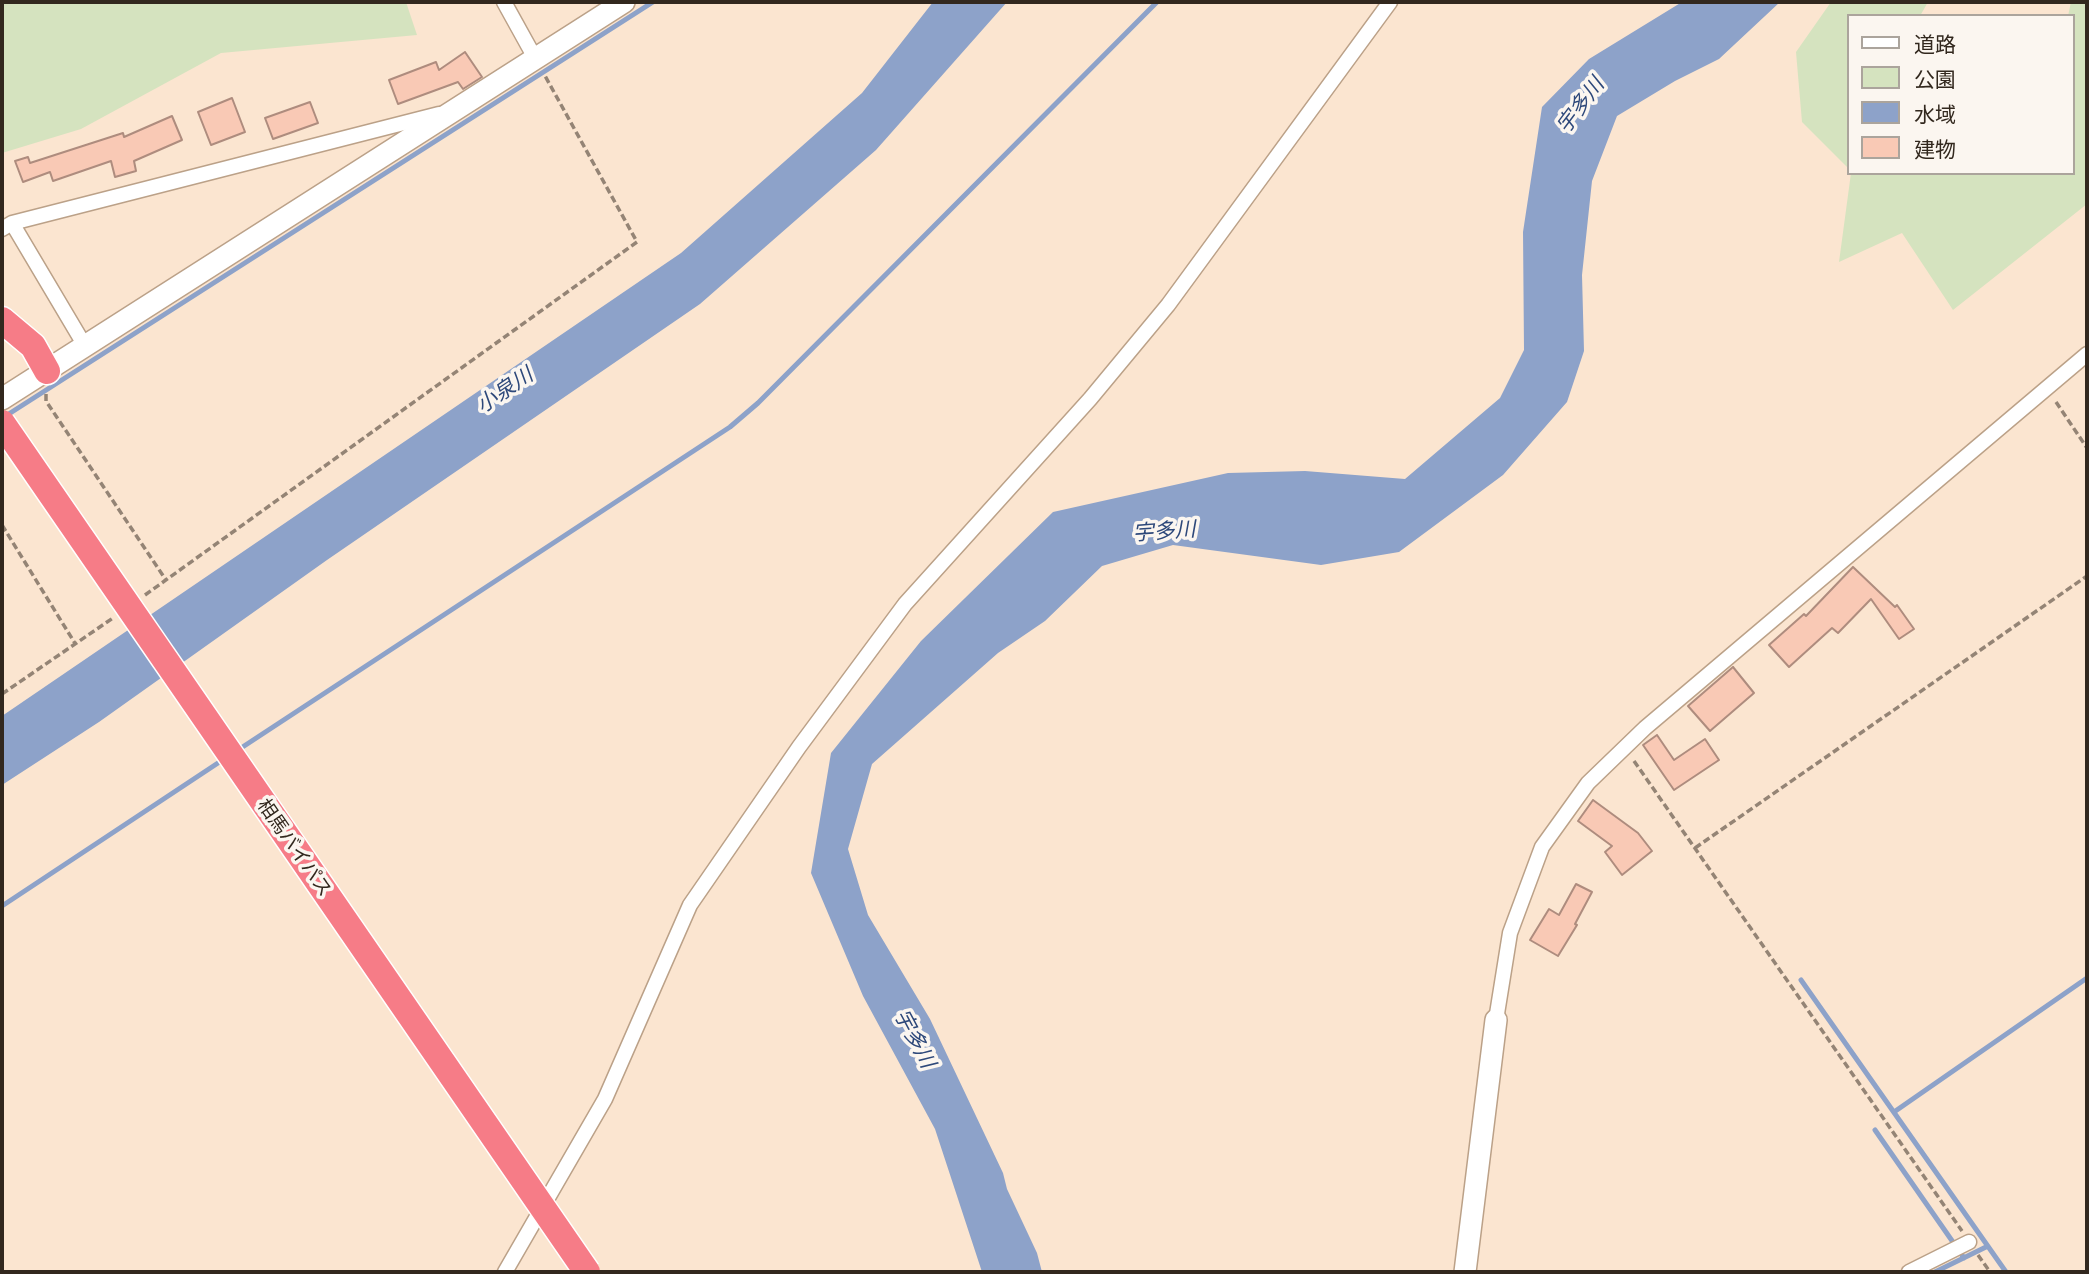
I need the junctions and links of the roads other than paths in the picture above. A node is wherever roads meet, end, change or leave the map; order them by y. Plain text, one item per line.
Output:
1 (504, 2) edge
2 (624, 2) edge
3 (1390, 2) edge
4 (535, 58) junction
5 (451, 111) junction
6 (7, 226) edge
7 (2, 320) edge
8 (85, 346) junction
9 (2087, 354) edge
10 (47, 371) junction
11 (2, 399) edge
12 (2, 423) edge
13 (1496, 1020) joint
14 (1969, 1242) road end
15 (505, 1272) edge
16 (587, 1272) edge
17 (1465, 1272) edge
18 (1909, 1272) edge

1 - 4 street
2 - 4 street
3 - 15 street
4 - 5 street
5 - 6 street
5 - 8 street
6 - 8 street
7 - 10 highway
8 - 10 street
9 - 13 street
10 - 11 street
12 - 16 highway, 相馬バイパス, bridge
13 - 17 street
14 - 18 street

